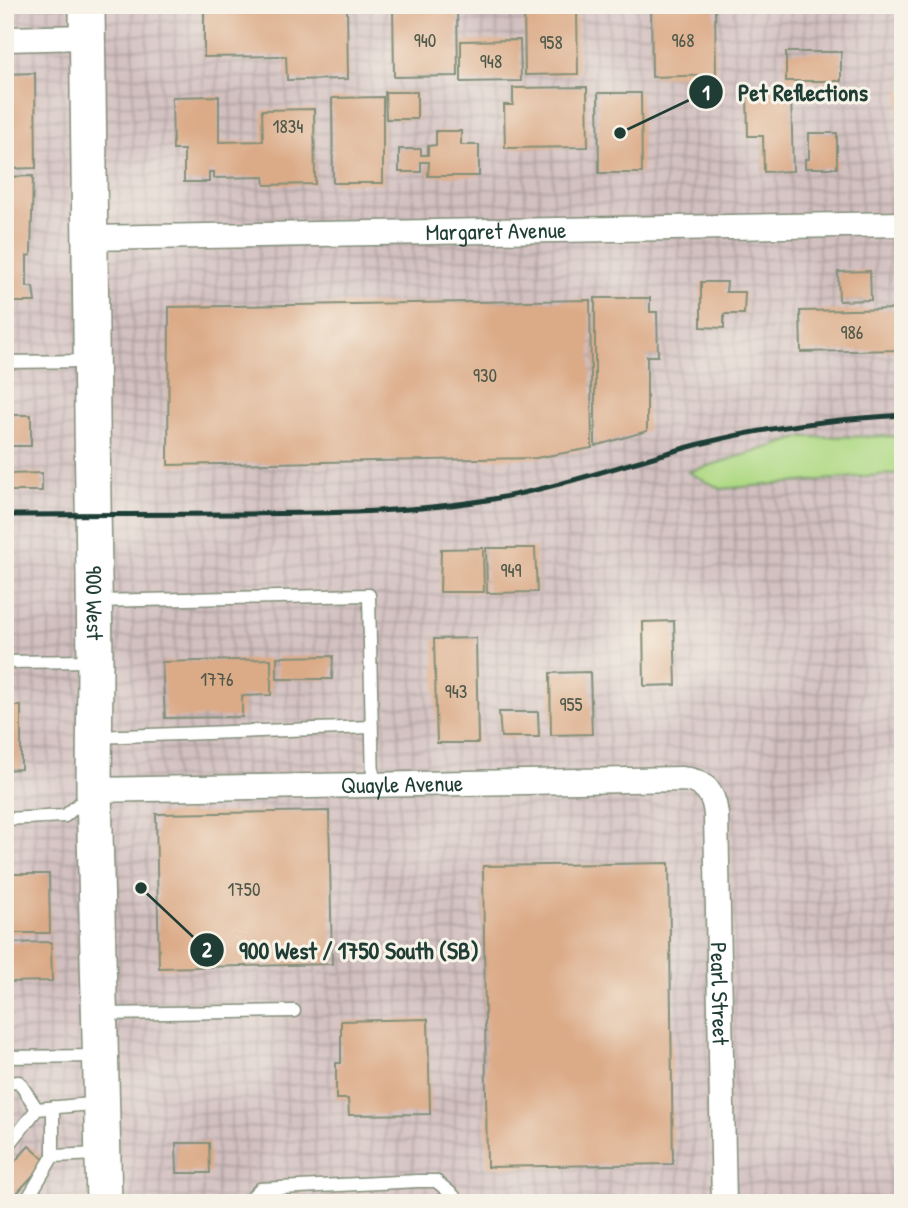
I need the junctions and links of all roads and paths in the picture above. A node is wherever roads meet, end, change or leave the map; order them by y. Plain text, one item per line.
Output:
1 (87, 21) edge
2 (5, 39) edge
3 (903, 224) edge
4 (88, 238) junction
5 (90, 361) junction
6 (5, 362) edge
7 (94, 601) junction
8 (95, 661) junction
9 (5, 662) edge
10 (371, 727) junction
11 (94, 737) junction
12 (373, 785) junction
13 (707, 787) joint
14 (94, 790) junction
15 (5, 818) edge
16 (294, 1011) dead end
17 (99, 1014) junction
18 (100, 1056) junction
19 (5, 1057) edge
20 (5, 1083) edge
21 (102, 1103) junction
22 (52, 1107) junction
23 (37, 1109) junction
24 (5, 1150) edge
25 (103, 1154) junction
26 (53, 1156) junction
27 (25, 1203) edge
28 (104, 1203) edge
29 (254, 1203) edge
30 (454, 1203) edge
31 (723, 1203) edge

1 - 2 street
1 - 4 main road, 900 West
3 - 4 street, Margaret Avenue
4 - 5 main road, 900 West
5 - 6 lane
5 - 7 main road, 900 West
7 - 8 main road, 900 West
7 - 10 lane
8 - 9 lane
8 - 11 main road, 900 West
10 - 11 lane
10 - 12 lane
11 - 14 main road, 900 West
12 - 13 street, Quayle Avenue
12 - 14 street, Quayle Avenue
13 - 31 street, Pearl Street
14 - 15 lane
14 - 17 main road, 900 West
16 - 17 lane
17 - 18 main road, 900 West
18 - 19 lane
18 - 21 main road, 900 West
20 - 23 lane
21 - 22 lane
21 - 25 main road, 900 West
22 - 23 lane
22 - 26 lane
23 - 24 lane
25 - 26 lane
25 - 28 main road, 900 West
26 - 27 lane
29 - 30 lane

